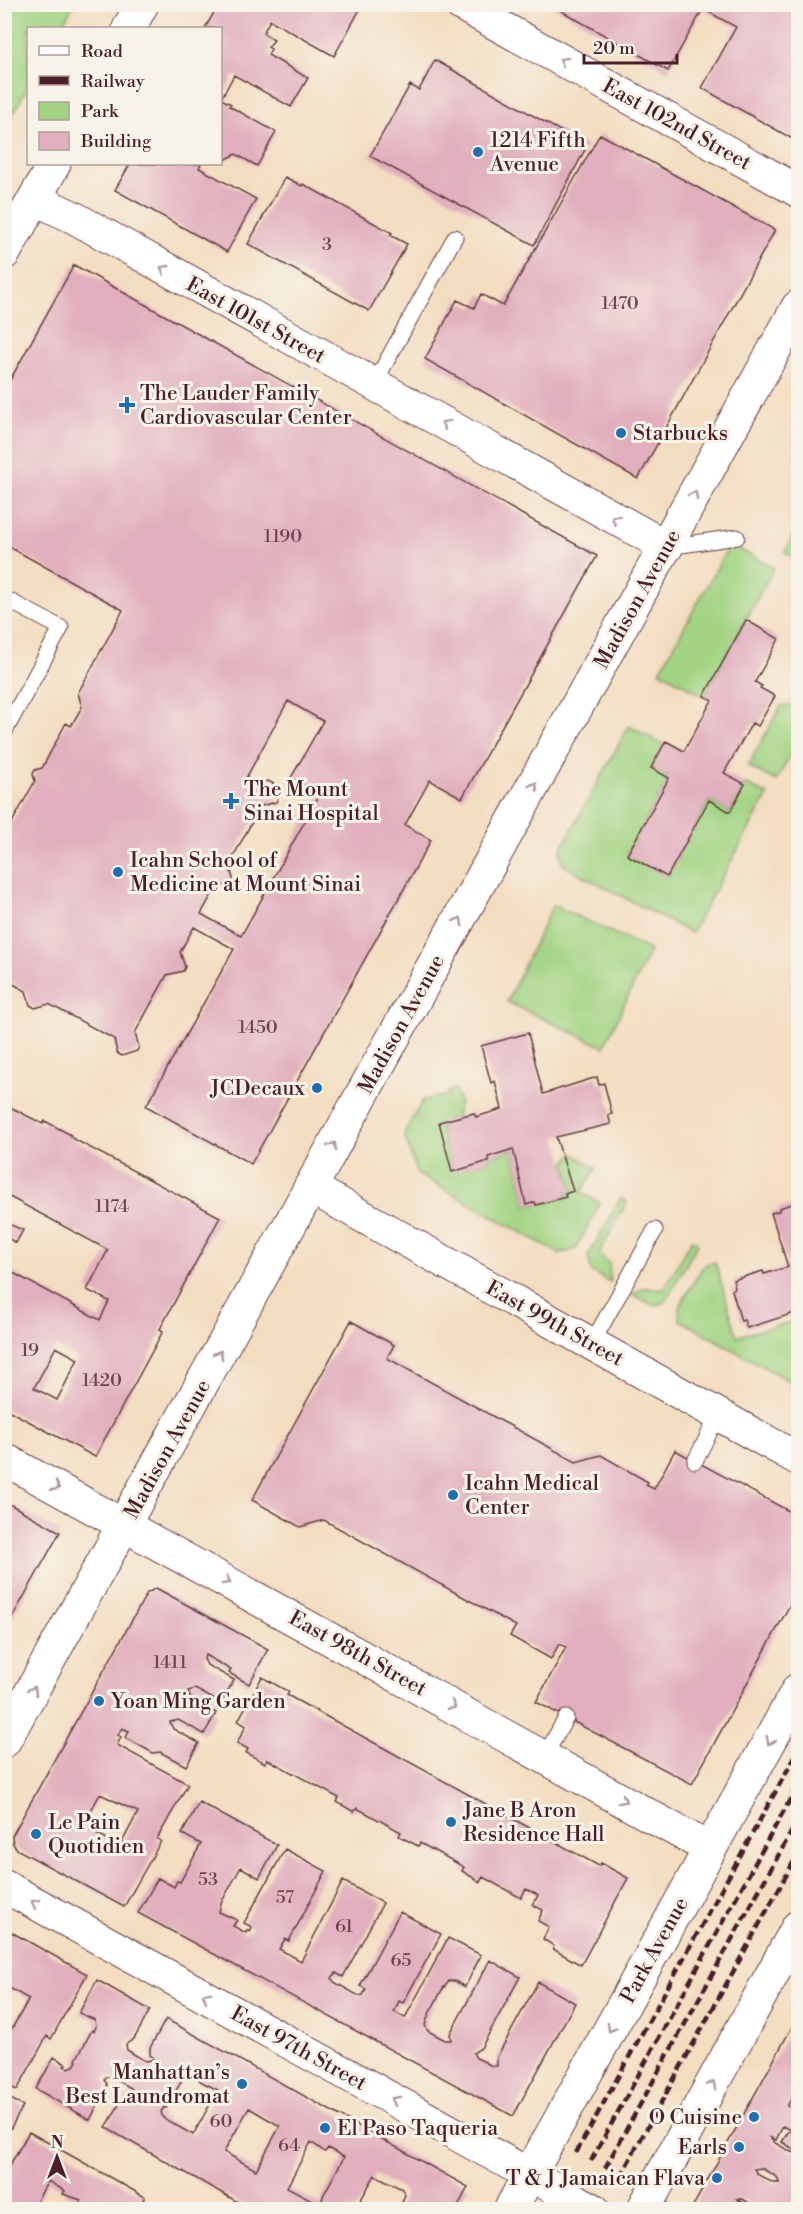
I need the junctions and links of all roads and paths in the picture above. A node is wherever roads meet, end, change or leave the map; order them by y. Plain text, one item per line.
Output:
1 (142, 4) edge
2 (460, 4) edge
3 (130, 27) edge
4 (53, 165) edge
5 (798, 191) edge
6 (34, 199) junction
7 (455, 237) dead end
8 (4, 253) edge
9 (798, 307) edge
10 (374, 384) junction
11 (737, 537) dead end
12 (666, 547) junction
13 (4, 598) edge
14 (4, 733) edge
15 (310, 1187) junction
16 (655, 1230) dead end
17 (592, 1343) junction
18 (719, 1414) junction
19 (4, 1459) edge
20 (798, 1459) edge
21 (694, 1461) dead end
22 (125, 1526) junction
23 (798, 1690) edge
24 (566, 1718) dead end
25 (4, 1742) edge
26 (544, 1757) junction
27 (710, 1849) junction
28 (4, 1886) edge
29 (798, 1927) edge
30 (530, 2175) junction
31 (510, 2210) edge
32 (594, 2210) edge
33 (643, 2210) edge

1 - 3 main road
5 -> 2 street, East 102nd Street
4 - 6 main road
6 - 8 main road
10 -> 6 street, East 101st Street
7 - 10 lane
12 -> 9 main road, Madison Avenue
12 -> 10 street, East 101st Street
11 - 12 lane
15 -> 12 main road, Madison Avenue
13 - 14 lane
15 - 17 street, East 99th Street
22 -> 15 main road, Madison Avenue
16 - 17 lane
17 - 18 street, East 99th Street
18 - 20 street, East 99th Street
18 - 21 lane
19 -> 22 street, East 98th Street
25 -> 22 main road, Madison Avenue
22 -> 26 street, East 98th Street
23 -> 27 main road, Park Avenue
24 - 26 lane
26 -> 27 street, East 98th Street
27 -> 30 main road, Park Avenue
30 -> 28 street, East 97th Street
33 -> 29 main road
30 - 31 main road, Park Avenue
30 - 32 street, East 97th Street

